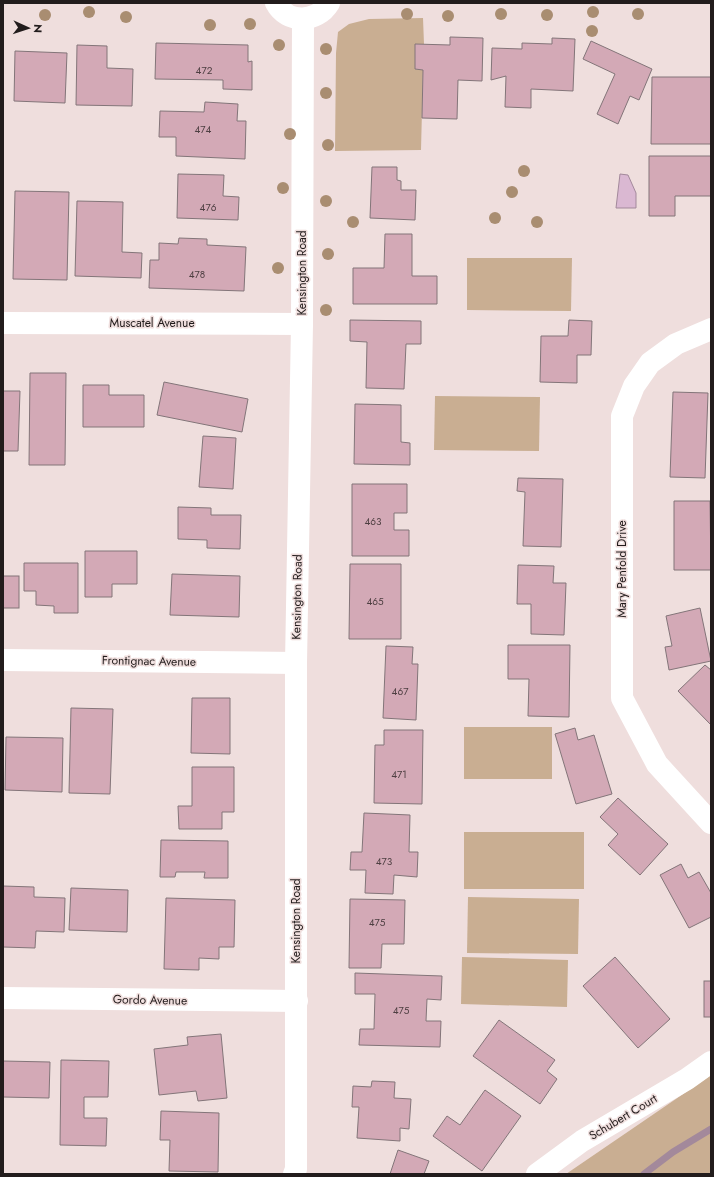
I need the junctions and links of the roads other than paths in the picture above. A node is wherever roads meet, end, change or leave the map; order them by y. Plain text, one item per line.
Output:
1 (276, 3) edge
2 (329, 3) edge
3 (303, 19) junction
4 (3, 322) edge
5 (302, 324) junction
6 (711, 329) edge
7 (3, 660) edge
8 (296, 663) junction
9 (711, 823) edge
10 (3, 998) edge
11 (296, 1001) junction
12 (711, 1062) edge
13 (294, 1174) edge
14 (537, 1174) edge

1 - 3 street
2 - 3 street
3 - 5 street, Kensington Road
4 - 5 street, Muscatel Avenue
5 - 8 street, Kensington Road
6 - 9 street, Mary Penfold Drive
7 - 8 street, Frontignac Avenue
8 - 11 street, Kensington Road
10 - 11 street, Gordo Avenue
11 - 13 street, Kensington Road
12 - 14 street, Schubert Court

